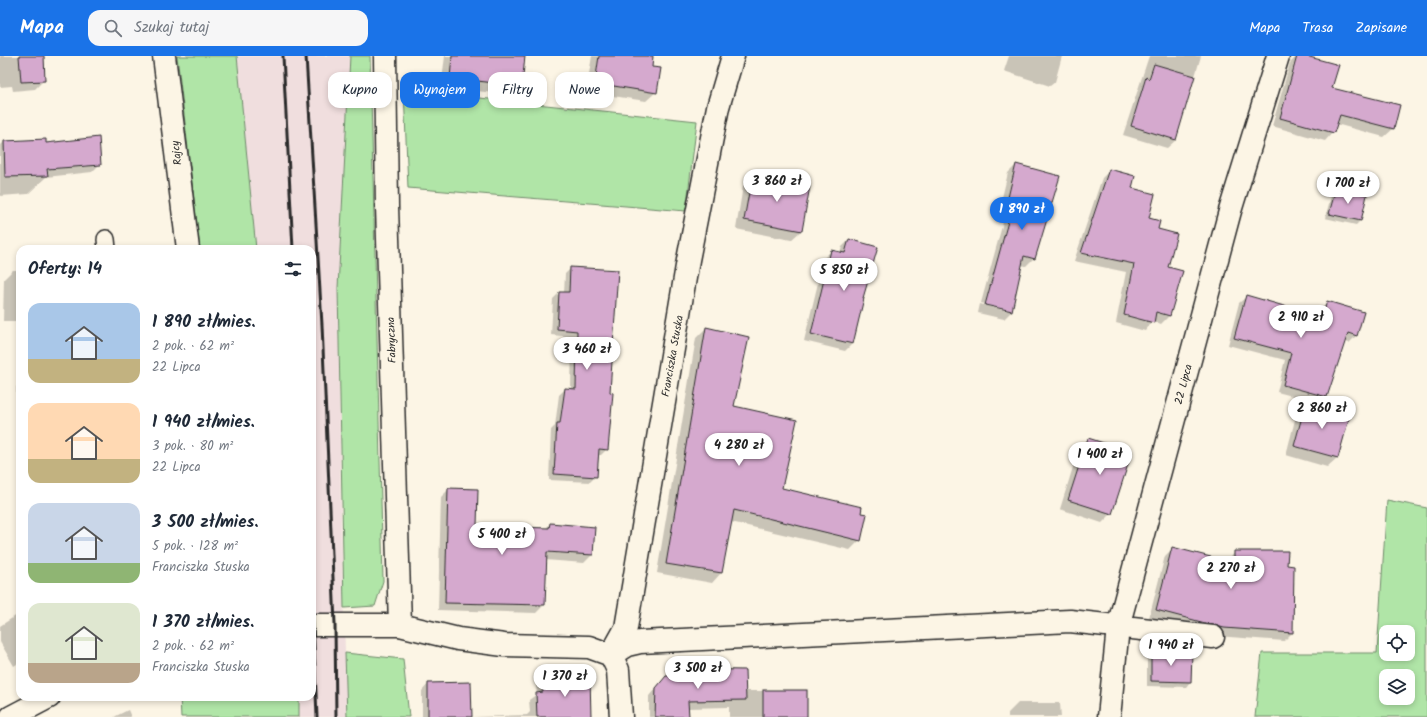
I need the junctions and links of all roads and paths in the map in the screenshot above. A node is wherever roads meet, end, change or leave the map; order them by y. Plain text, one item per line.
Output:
1 (164, 56) edge
2 (385, 56) edge
3 (733, 56) edge
4 (1278, 56) edge
5 (188, 245) edge
6 (316, 625) edge
7 (400, 625) junction
8 (1118, 627) junction
9 (1213, 637) dead end
10 (611, 655) junction
11 (41, 701) edge
12 (620, 710) edge
13 (11, 717) edge
14 (1109, 717) edge

1 - 5 street, Rajcy
2 - 7 street, Fabryczna
3 - 10 street, Franciszka Stuska
4 - 8 street, 22 Lipca
6 - 7 street
7 - 10 street
8 - 9 street
8 - 10 street
8 - 14 street, 22 Lipca
10 - 12 street
11 - 13 street

